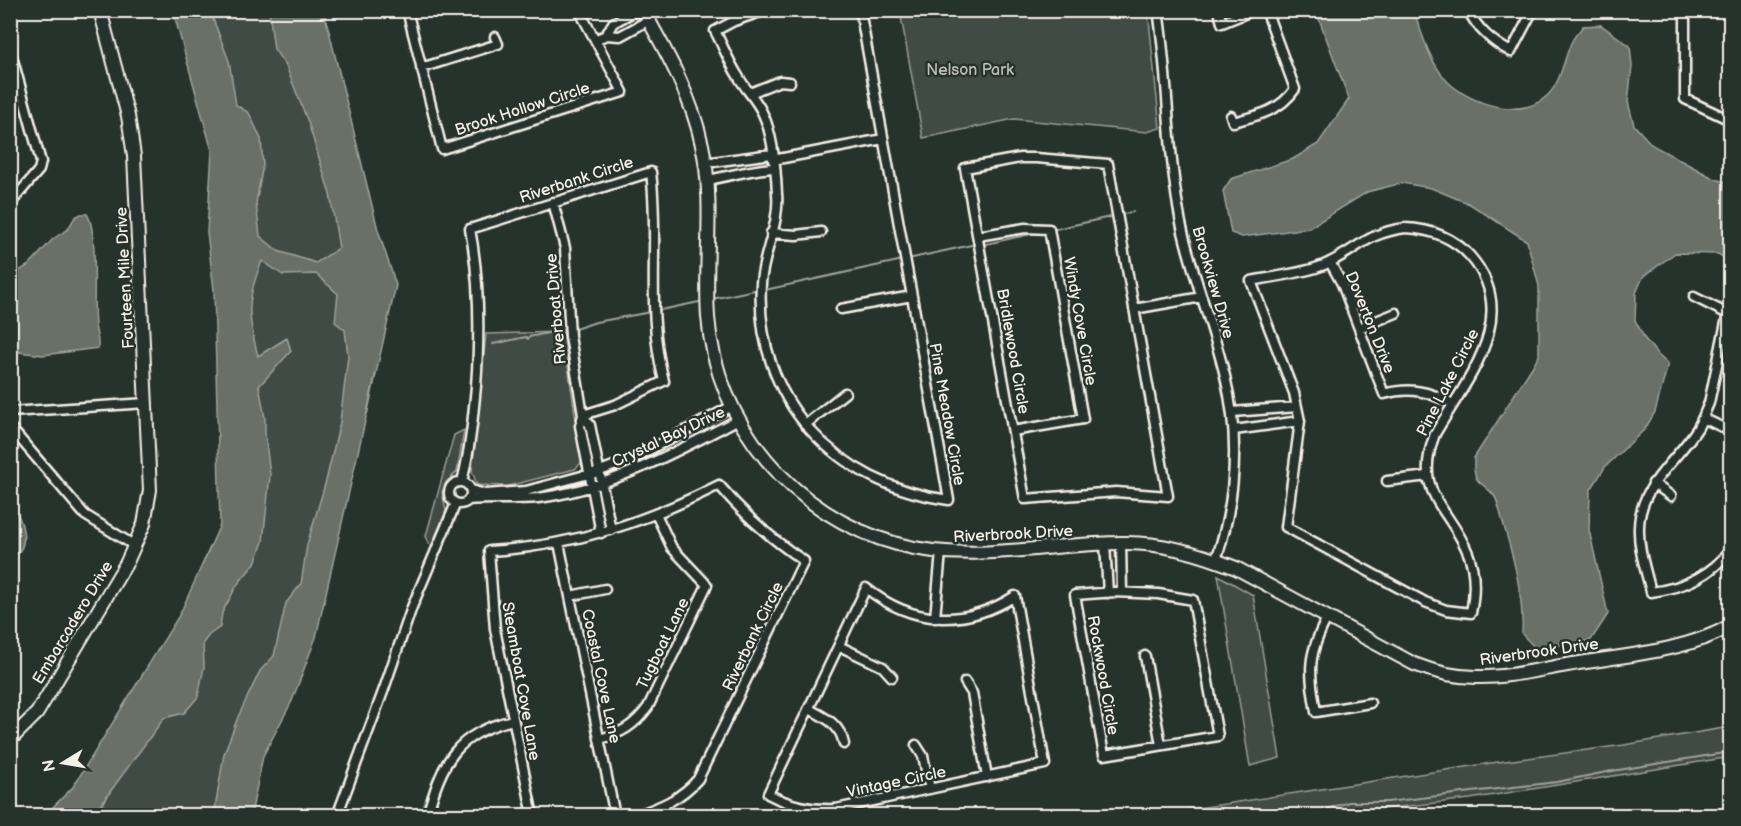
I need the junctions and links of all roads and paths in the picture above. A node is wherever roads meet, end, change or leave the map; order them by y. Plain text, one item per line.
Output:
1 (100, 10) edge
2 (406, 10) edge
3 (579, 10) edge
4 (766, 10) edge
5 (860, 10) edge
6 (1158, 10) edge
7 (1254, 10) edge
8 (1266, 10) edge
9 (1467, 10) edge
10 (1533, 10) edge
11 (1685, 10) edge
12 (644, 13) edge
13 (1220, 16) dead end
14 (606, 35) junction
15 (495, 37) dead end
16 (595, 40) junction
17 (10, 49) edge
18 (421, 68) junction
19 (15, 81) edge
20 (790, 82) dead end
21 (750, 93) junction
22 (1231, 116) dead end
23 (1731, 120) edge
24 (884, 139) junction
25 (752, 157) junction
26 (773, 161) junction
27 (705, 163) junction
28 (753, 170) junction
29 (708, 180) junction
30 (553, 202) junction
31 (10, 204) edge
32 (821, 232) dead end
33 (771, 233) junction
34 (978, 236) junction
35 (1330, 262) junction
36 (912, 296) junction
37 (1202, 297) junction
38 (1694, 297) dead end
39 (841, 309) dead end
40 (1134, 309) junction
41 (1729, 312) edge
42 (1396, 313) dead end
43 (1359, 328) junction
44 (845, 393) dead end
45 (147, 403) junction
46 (1452, 404) junction
47 (732, 406) junction
48 (1297, 406) junction
49 (1279, 408) junction
50 (10, 412) edge
51 (1232, 412) junction
52 (582, 415) junction
53 (1703, 418) junction
54 (739, 419) junction
55 (1300, 421) junction
56 (1281, 423) junction
57 (806, 425) junction
58 (10, 427) edge
59 (1234, 430) junction
60 (1013, 431) junction
61 (1731, 431) edge
62 (600, 471) junction
63 (589, 474) junction
64 (1428, 476) junction
65 (1387, 481) dead end
66 (462, 482) junction
67 (602, 483) junction
68 (1653, 483) junction
69 (591, 485) junction
70 (471, 490) junction
71 (1671, 496) dead end
72 (468, 500) junction
73 (456, 503) junction
74 (656, 514) junction
75 (611, 530) junction
76 (601, 533) junction
77 (559, 543) junction
78 (1121, 543) junction
79 (1105, 544) junction
80 (135, 546) junction
81 (1731, 549) edge
82 (489, 551) joint
83 (941, 552) junction
84 (1216, 560) junction
85 (1107, 576) junction
86 (1122, 576) junction
87 (605, 589) dead end
88 (1122, 592) junction
89 (1108, 593) junction
90 (570, 596) junction
91 (935, 618) junction
92 (1327, 618) junction
93 (1731, 626) edge
94 (839, 646) junction
95 (1145, 656) dead end
96 (892, 677) dead end
97 (966, 682) dead end
98 (1370, 703) dead end
99 (809, 709) junction
100 (513, 720) junction
101 (13, 731) edge
102 (600, 739) junction
103 (844, 744) dead end
104 (916, 745) dead end
105 (1161, 746) junction
106 (987, 777) junction
107 (930, 789) junction
108 (337, 816) edge
109 (427, 816) edge
110 (533, 816) edge
111 (615, 816) edge
112 (634, 816) edge

1 - 45 street, Fourteen Mile Drive
2 - 18 street, Brook Hollow Circle
3 - 16 street, Brook Hollow Circle
4 - 21 street, Pine Meadow Circle
5 - 24 street, Pine Meadow Circle
6 - 37 street, Brookview Drive
7 - 13 street
8 - 22 street
9 - 10 street
11 - 23 street
12 - 14 street
12 - 14 street
12 - 27 street, Riverbrook Drive
14 - 16 street
15 - 18 street
16 - 18 street, Brook Hollow Circle
17 - 19 street
19 - 31 street
20 - 21 street
21 - 26 street, Pine Meadow Circle
24 - 26 street
24 - 36 street, Pine Meadow Circle
25 - 26 street
25 - 27 street
25 - 28 street
26 - 28 street
26 - 33 street, Pine Meadow Circle
27 - 29 street, Riverbrook Drive
28 - 29 street
29 - 47 street, Riverbrook Drive
30 - 52 street, Riverboat Drive
30 - 52 street, Riverbank Circle
30 - 66 street, Riverbank Circle
32 - 33 street
33 - 57 street, Pine Meadow Circle
34 - 40 street, Bridlewood Circle
34 - 60 street, Bridlewood Circle
34 - 60 street, Windy Cove Circle
35 - 43 street, Doverton Drive
35 - 46 street, Pine Lake Circle
35 - 48 street, Pine Lake Circle
36 - 39 street
36 - 57 street, Pine Meadow Circle
37 - 40 street
37 - 51 street, Brookview Drive
38 - 41 street
40 - 60 street, Bridlewood Circle
41 - 53 street
42 - 43 street
43 - 46 street, Doverton Drive
44 - 57 street
45 - 50 street
45 - 80 street, Fourteen Mile Drive
46 - 64 street, Pine Lake Circle
47 - 54 street, Riverbrook Drive
47 - 62 street, Crystal Bay Drive
48 - 49 street
48 - 55 street, Pine Lake Circle
49 - 51 street
49 - 56 street
51 - 59 street, Brookview Drive
52 - 62 street
52 - 63 street
53 - 61 street
53 - 68 street
54 - 67 street, Crystal Bay Drive
54 - 83 street, Riverbrook Drive
55 - 56 street
55 - 64 street, Pine Lake Circle
56 - 59 street
58 - 80 street
59 - 84 street, Brookview Drive
62 - 63 street, Crystal Bay Drive
62 - 67 street
63 - 69 street
63 - 70 street, Crystal Bay Drive
64 - 65 street
66 - 70 street
66 - 73 street
67 - 69 street, Crystal Bay Drive
67 - 75 street
68 - 71 street
68 - 81 street
69 - 72 street, Crystal Bay Drive
69 - 76 street
70 - 72 street
72 - 73 street
73 - 108 street
74 - 75 street, Riverbank Circle
74 - 102 street, Tugboat Lane
74 - 112 street, Riverbank Circle
75 - 76 street, Riverbank Circle
76 - 77 street, Riverbank Circle
77 - 82 street, Riverbank Circle
77 - 90 street, Coastal Cove Lane
78 - 79 street, Riverbrook Drive
78 - 84 street, Riverbrook Drive
78 - 86 street
79 - 83 street, Riverbrook Drive
79 - 85 street, Rockwood Circle
80 - 101 street, Embarcadero Drive
82 - 100 street, Steamboat Cove Lane
83 - 91 street
84 - 92 street, Riverbrook Drive
85 - 86 street
85 - 89 street, Rockwood Circle
86 - 88 street
87 - 90 street
88 - 89 street, Rockwood Circle
88 - 105 street, Rockwood Circle
89 - 105 street, Rockwood Circle
90 - 102 street, Coastal Cove Lane
91 - 94 street, Vintage Circle
91 - 106 street, Vintage Circle
92 - 93 street, Riverbrook Drive
92 - 98 street
94 - 96 street
94 - 99 street, Vintage Circle
95 - 105 street
97 - 106 street
99 - 103 street
99 - 107 street, Vintage Circle
100 - 109 street
100 - 110 street, Steamboat Cove Lane
102 - 111 street, Coastal Cove Lane
104 - 107 street
106 - 107 street, Vintage Circle

